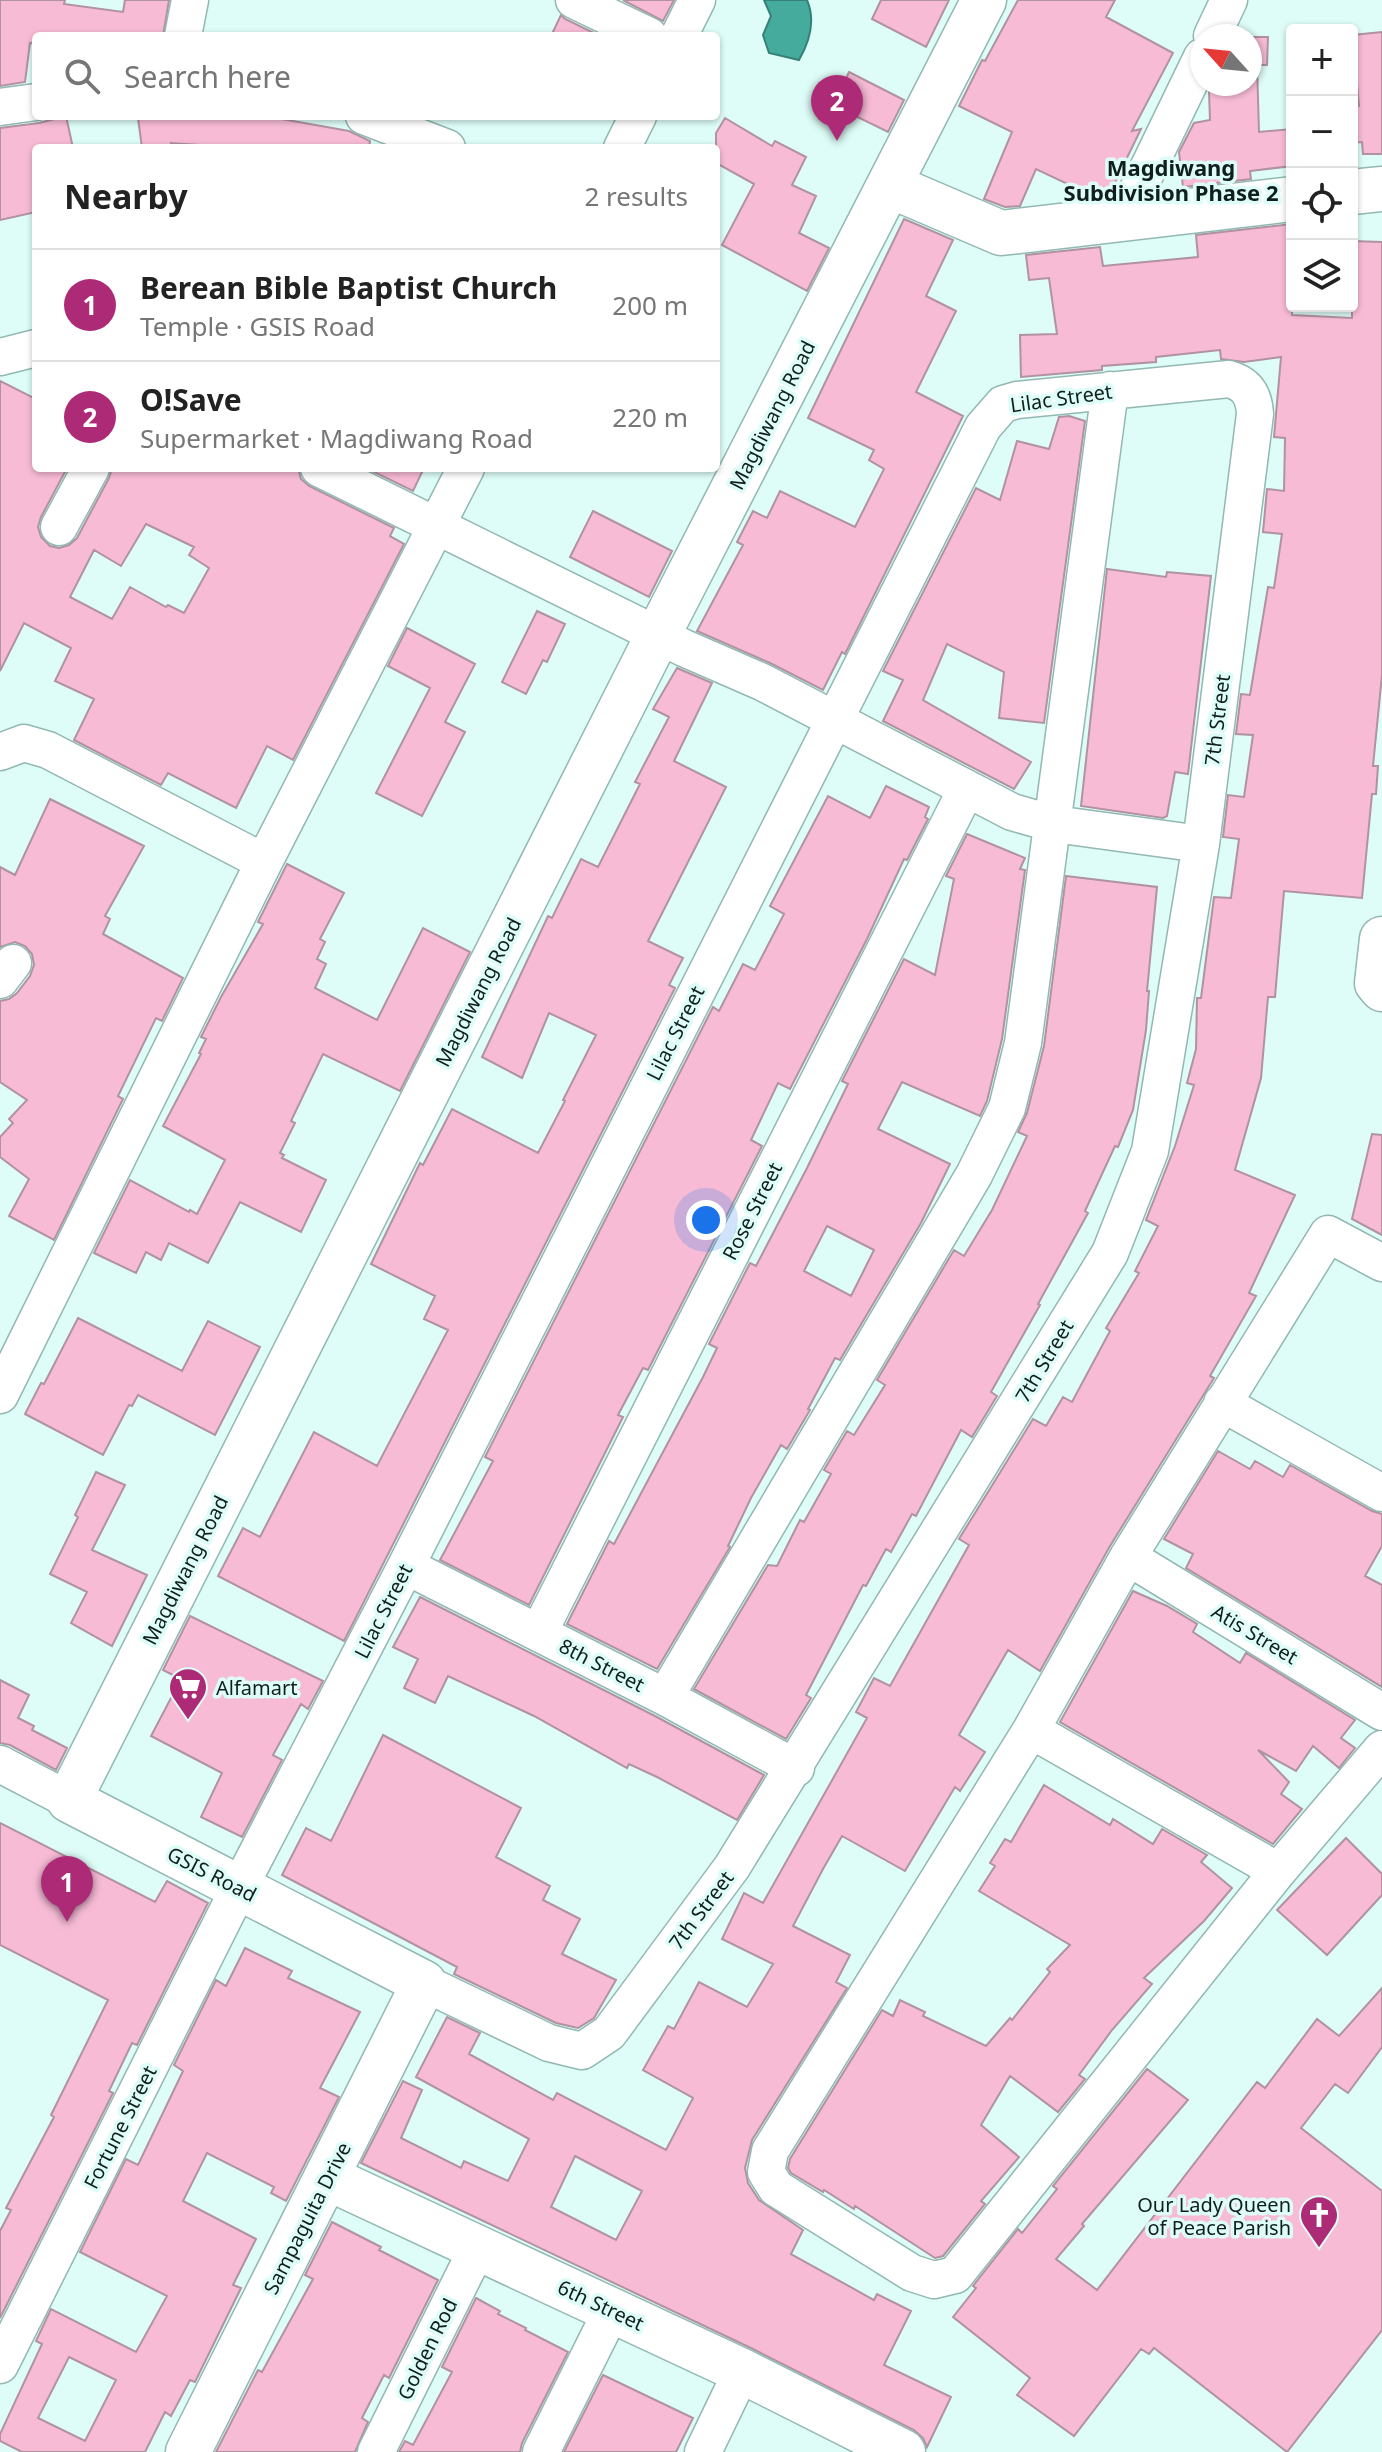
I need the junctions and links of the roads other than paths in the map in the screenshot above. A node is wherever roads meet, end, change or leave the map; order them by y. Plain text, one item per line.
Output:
1 (190, 0) edge
2 (574, 0) edge
3 (697, 0) edge
4 (984, 0) edge
5 (1235, 1) edge
6 (1220, 24) edge
7 (184, 32) edge
8 (641, 32) edge
9 (681, 32) edge
10 (1190, 82) edge
11 (32, 103) edge
12 (0, 107) edge
13 (374, 120) edge
14 (636, 120) edge
15 (437, 144) edge
16 (624, 144) edge
17 (891, 186) junction
18 (1382, 189) edge
19 (1358, 191) edge
20 (1286, 200) edge
21 (1124, 218) junction
22 (32, 349) edge
23 (0, 357) edge
24 (1110, 390) junction
25 (1248, 390) joint
26 (89, 472) edge
27 (327, 472) edge
28 (464, 472) edge
29 (59, 527) dead end
30 (437, 528) junction
31 (658, 635) junction
32 (833, 720) junction
33 (0, 752) edge
34 (966, 790) junction
35 (1054, 824) junction
36 (1201, 844) junction
37 (264, 862) junction
38 (1382, 939) edge
39 (1382, 989) edge
40 (1382, 1263) edge
41 (0, 1395) edge
42 (1222, 1403) junction
43 (1382, 1493) edge
44 (1128, 1557) junction
45 (406, 1566) junction
46 (539, 1632) junction
47 (665, 1697) junction
48 (1382, 1712) edge
49 (1031, 1730) junction
50 (1382, 1749) edge
51 (0, 1764) edge
52 (796, 1768) junction
53 (69, 1800) junction
54 (1278, 1871) junction
55 (239, 1888) junction
56 (424, 1983) junction
57 (328, 2178) junction
58 (478, 2247) junction
59 (612, 2310) junction
60 (0, 2365) edge
61 (742, 2371) junction
62 (880, 2446) edge
63 (188, 2452) edge
64 (376, 2452) edge
65 (541, 2452) edge
66 (703, 2452) edge

1 - 7 street
2 - 8 street
3 - 9 street
4 - 17 main road, Magdiwang Road
5 - 6 street
10 - 21 street
11 - 12 street
13 - 15 street
14 - 16 street
17 - 21 main road
17 - 31 main road, Magdiwang Road
18 - 19 main road
20 - 21 main road
22 - 23 street
24 - 25 street, Lilac Street
24 - 32 street, Lilac Street
24 - 35 street
25 - 36 street, 7th Street
26 - 29 street
27 - 30 street
28 - 30 street
30 - 31 street
30 - 37 street
31 - 32 street
31 - 53 main road, Magdiwang Road
32 - 34 street
32 - 45 street, Lilac Street
33 - 37 street
34 - 35 street
34 - 46 street, Rose Street
35 - 36 street
35 - 47 street
36 - 52 street, 7th Street
37 - 41 street
38 - 39 main road
40 - 42 street
42 - 43 street
42 - 44 street
44 - 48 street, Atis Street
44 - 49 street
45 - 46 street, 8th Street
45 - 55 street, Lilac Street
46 - 47 street, 8th Street
47 - 52 street, 8th Street
49 - 54 street
49 - 54 street
50 - 54 street
51 - 53 street, GSIS Road
52 - 56 street, 7th Street
53 - 55 main road, GSIS Road
55 - 56 main road, GSIS Road
55 - 60 street, Fortune Street
56 - 57 main road, Sampaguita Drive
57 - 58 main road, 6th Street
57 - 63 main road, Sampaguita Drive
58 - 59 main road, 6th Street
58 - 64 street, Golden Rod
59 - 61 main road, 6th Street
59 - 65 street
61 - 62 main road, 6th Street
61 - 66 street

